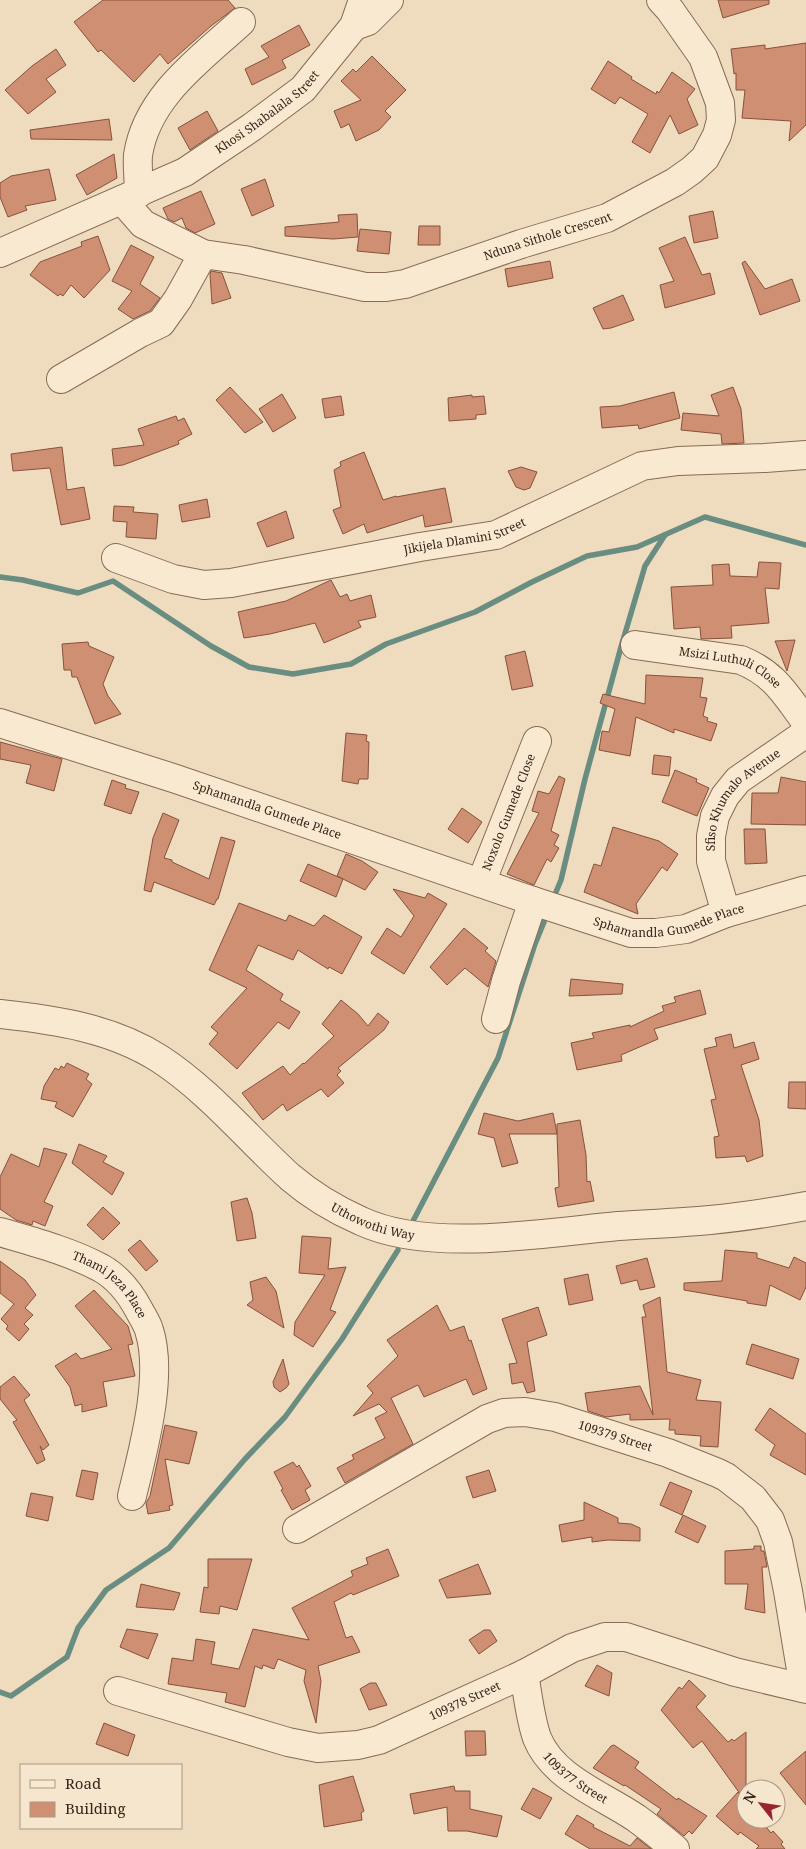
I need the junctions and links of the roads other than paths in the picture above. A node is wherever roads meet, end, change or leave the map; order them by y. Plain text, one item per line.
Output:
1 (364, 0) edge
2 (389, 0) edge
3 (660, 0) edge
4 (242, 22) dead end
5 (354, 26) junction
6 (130, 196) junction
7 (0, 253) edge
8 (203, 254) junction
9 (61, 379) dead end
10 (806, 455) edge
11 (116, 558) dead end
12 (635, 644) dead end
13 (806, 722) edge
14 (0, 723) edge
15 (806, 733) edge
16 (537, 741) dead end
17 (481, 883) junction
18 (806, 890) edge
19 (533, 902) junction
20 (726, 913) junction
21 (0, 1014) edge
22 (496, 1019) dead end
23 (806, 1206) edge
24 (0, 1232) edge
25 (132, 1496) dead end
26 (297, 1529) dead end
27 (524, 1674) junction
28 (805, 1689) edge
29 (118, 1691) dead end
30 (675, 1849) edge

1 - 5 street, Khosi Shabalala Street
2 - 5 street
3 - 8 street, Nduna Sithole Crescent
4 - 6 street
5 - 6 street, Khosi Shabalala Street
6 - 7 street, Khosi Shabalala Street
6 - 8 street, Nduna Sithole Crescent
8 - 9 street
10 - 11 street, Jikijela Dlamini Street
12 - 13 street, Msizi Luthuli Close
14 - 17 street, Sphamandla Gumede Place
15 - 20 street, Sfiso Khumalo Avenue
16 - 17 street, Noxolo Gumede Close
17 - 19 street, Sphamandla Gumede Place
18 - 20 street, Sphamandla Gumede Place
19 - 20 street, Sphamandla Gumede Place
19 - 22 street
21 - 23 street, Uthowothi Way
24 - 25 street, Thami Jeza Place
26 - 28 street, 109379 Street
27 - 28 street, 109378 Street
27 - 29 street, 109378 Street
27 - 30 street, 109377 Street

